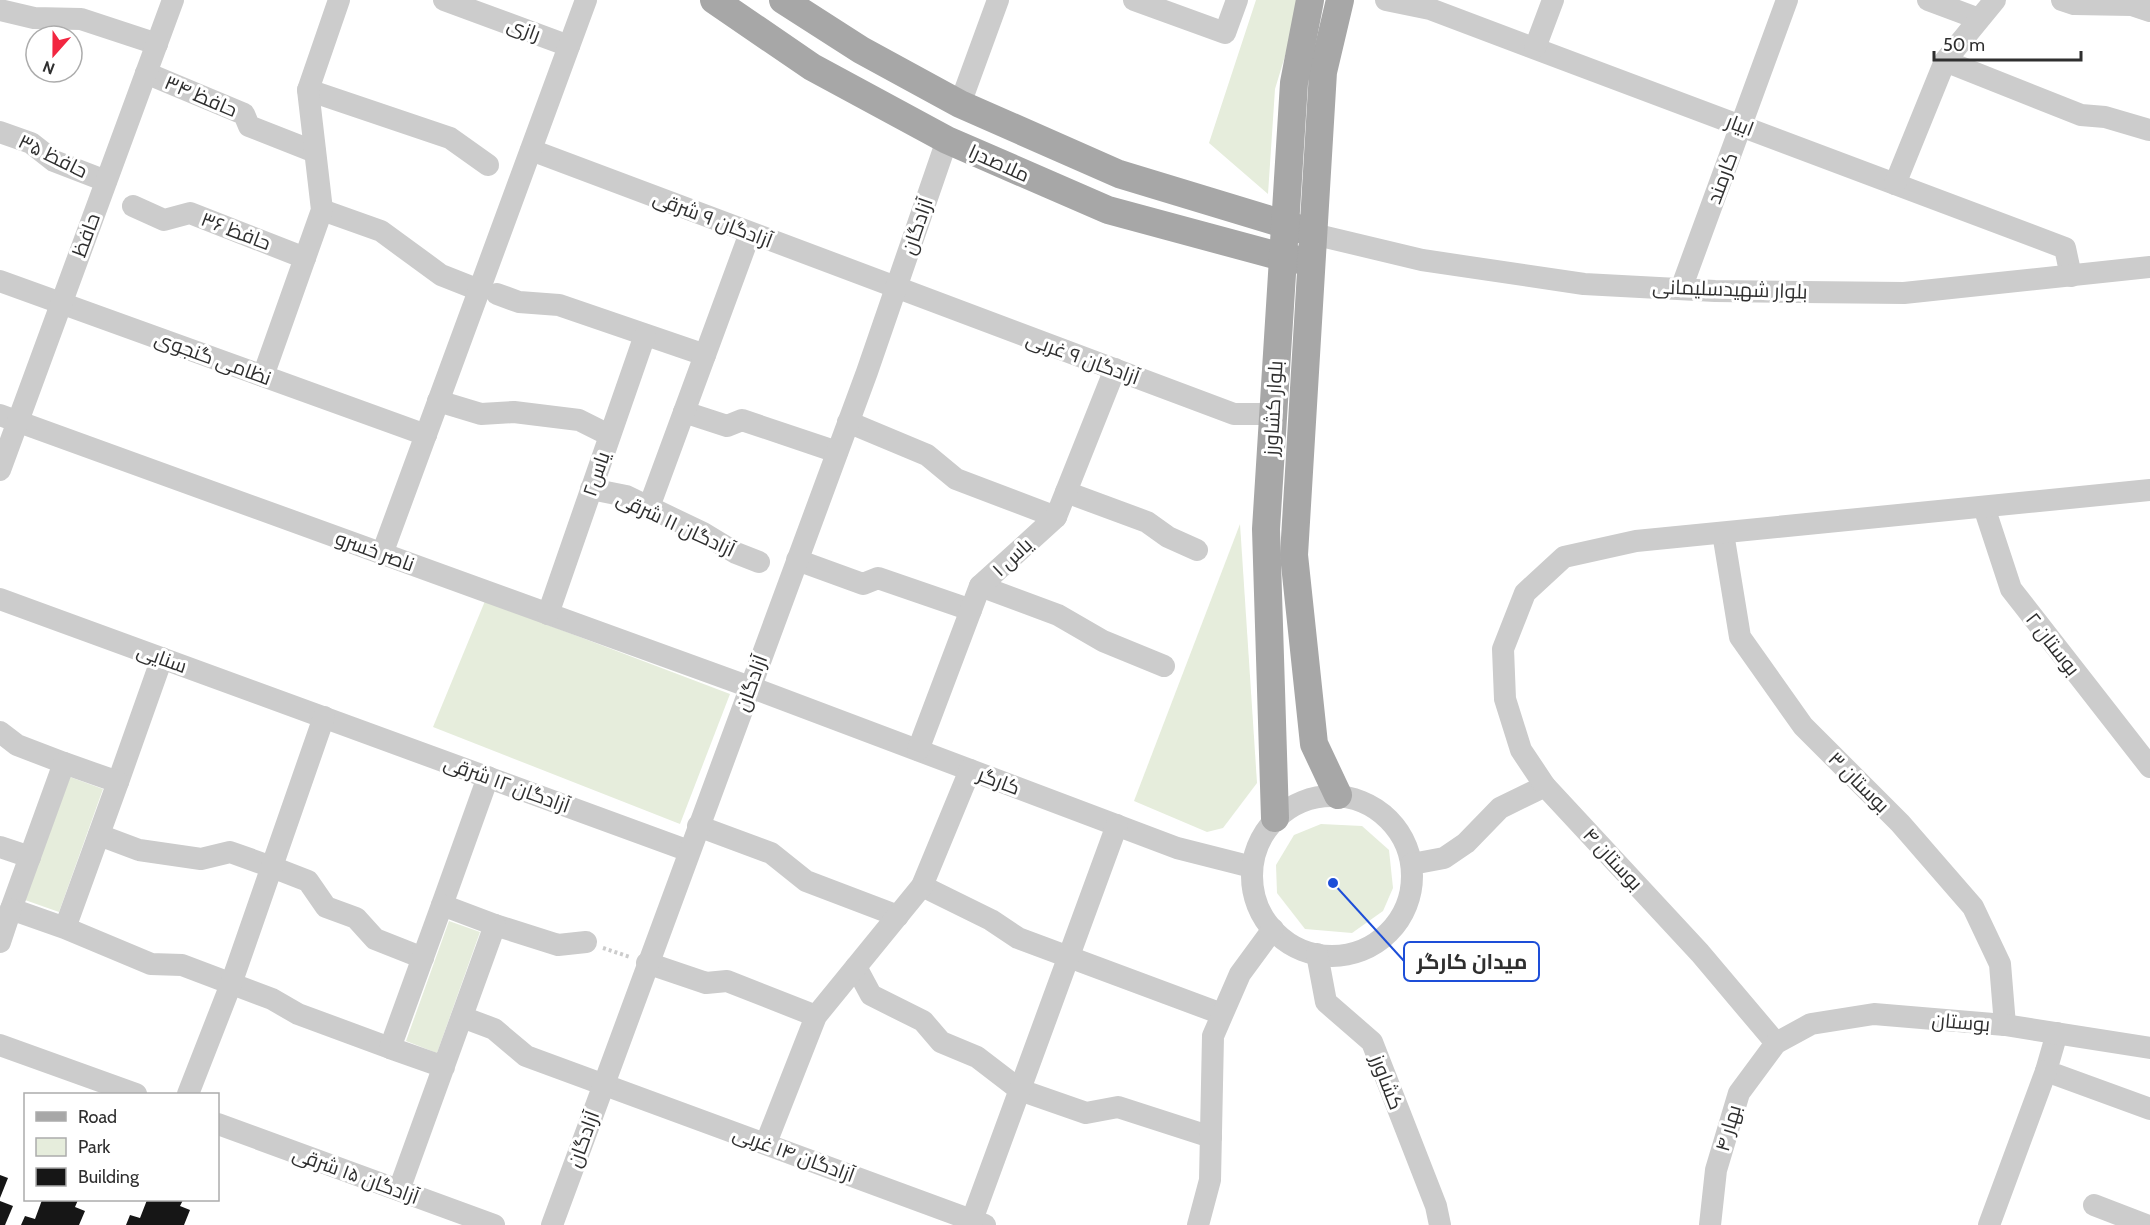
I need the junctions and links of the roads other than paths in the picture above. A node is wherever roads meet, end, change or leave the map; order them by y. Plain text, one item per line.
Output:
1 (173, 0) edge
2 (339, 0) edge
3 (444, 0) edge
4 (586, 0) edge
5 (714, 0) edge
6 (783, 0) edge
7 (998, 0) edge
8 (1134, 0) edge
9 (1237, 0) edge
10 (1310, 0) edge
11 (1340, 0) edge
12 (1386, 0) edge
13 (1553, 0) edge
14 (1787, 0) edge
15 (1928, 0) edge
16 (1995, 0) edge
17 (2062, 0) edge
18 (0, 10) edge
19 (2150, 11) edge
20 (1979, 19) junction
21 (156, 44) junction
22 (569, 46) junction
23 (1534, 48) junction
24 (1944, 61) junction
25 (146, 73) junction
26 (309, 90) junction
27 (960, 104) junction
28 (1741, 125) junction
29 (2149, 130) edge
30 (0, 132) edge
31 (947, 140) junction
32 (531, 150) junction
33 (315, 152) junction
34 (488, 165) dead end
35 (106, 182) junction
36 (1895, 184) junction
37 (133, 206) dead end
38 (322, 210) junction
39 (1284, 224) junction
40 (750, 233) junction
41 (1313, 234) junction
42 (1282, 257) junction
43 (305, 258) junction
44 (1311, 262) junction
45 (2150, 267) edge
46 (2072, 276) junction
47 (0, 280) edge
48 (896, 288) junction
49 (1681, 289) junction
50 (488, 292) junction
51 (61, 304) junction
52 (645, 335) junction
53 (705, 355) junction
54 (1115, 369) junction
55 (263, 376) junction
56 (438, 401) junction
57 (684, 412) junction
58 (1273, 414) junction
59 (9, 418) edge
60 (848, 422) junction
61 (601, 431) dead end
62 (426, 435) junction
63 (837, 452) junction
64 (0, 470) edge
65 (591, 489) junction
66 (2150, 490) edge
67 (1066, 492) junction
68 (649, 507) junction
69 (1984, 507) junction
70 (1056, 517) junction
71 (1723, 533) junction
72 (1197, 550) dead end
73 (382, 554) junction
74 (797, 560) junction
75 (759, 562) dead end
76 (980, 586) junction
77 (0, 599) edge
78 (971, 610) junction
79 (548, 614) junction
80 (162, 658) junction
81 (1164, 666) dead end
82 (750, 687) junction
83 (324, 717) junction
84 (0, 732) edge
85 (918, 750) junction
86 (64, 763) junction
87 (2150, 767) edge
88 (970, 770) junction
89 (488, 777) junction
90 (118, 782) junction
91 (1545, 786) junction
92 (1338, 795) junction
93 (1275, 818) junction
94 (1117, 825) junction
95 (698, 826) junction
96 (99, 835) junction
97 (0, 847) edge
98 (689, 851) junction
99 (30, 857) junction
100 (1412, 864) junction
101 (272, 867) junction
102 (1252, 867) junction
103 (922, 886) junction
104 (442, 905) junction
105 (11, 909) junction
106 (898, 915) junction
107 (495, 925) junction
108 (65, 928) junction
109 (1273, 929) junction
110 (0, 942) edge
111 (586, 942) road end
112 (1317, 954) junction
113 (423, 958) junction
114 (1068, 958) junction
115 (647, 963) junction
116 (856, 967) junction
117 (231, 984) junction
118 (1222, 1014) junction
119 (816, 1016) junction
120 (462, 1017) junction
121 (2005, 1025) junction
122 (2057, 1033) junction
123 (1776, 1043) junction
124 (0, 1045) edge
125 (390, 1048) junction
126 (2150, 1048) edge
127 (444, 1067) junction
128 (2046, 1071) junction
129 (603, 1084) junction
130 (1020, 1090) junction
131 (131, 1093) edge
132 (189, 1093) edge
133 (2150, 1109) edge
134 (219, 1124) edge
135 (1211, 1137) junction
136 (766, 1143) junction
137 (399, 1190) junction
138 (2094, 1205) dead end
139 (978, 1223) edge
140 (494, 1225) edge
141 (552, 1225) edge
142 (1198, 1225) edge
143 (1440, 1225) edge
144 (1710, 1225) edge
145 (1989, 1225) edge
146 (2146, 1225) edge

1 - 21 street, حافظ
2 - 26 street
3 - 22 street, رازی
4 - 22 street
5 - 31 main road, ملاصدرا
6 - 27 main road, ملاصدرا
7 - 27 street
8 - 9 street
10 - 39 main road, بلوار کشاورز
11 - 41 main road, بلوار کشاورز
12 - 23 street, ابیار
13 - 23 street
14 - 28 street, کارمند
15 - 20 street
16 - 20 street
17 - 19 street
18 - 21 street
20 - 24 street
21 - 25 street, حافظ
22 - 32 street
23 - 28 street, ابیار
24 - 29 street
24 - 36 street
25 - 33 street, حافظ ۳۴
25 - 35 street, حافظ
26 - 33 street
26 - 34 street
27 - 39 main road, ملاصدرا
28 - 36 street, ابیار
28 - 49 street, کارمند
30 - 35 street, حافظ ۳۵
31 - 42 main road, ملاصدرا
31 - 48 street, آزادگان
32 - 40 street, آزادگان ۹ شرقی
32 - 50 street
33 - 38 street
35 - 51 street, حافظ
36 - 46 street, ابیار
37 - 43 street, حافظ ۳۶
38 - 43 street
38 - 50 street
39 - 41 main road, ملاصدرا
39 - 42 main road, بلوار کشاورز
40 - 48 street, آزادگان ۹ شرقی
40 - 53 street
41 - 44 main road, بلوار کشاورز
41 - 49 street, بلوار شهیدسلیمانی
42 - 44 main road, ملاصدرا
42 - 58 main road, بلوار کشاورز
43 - 55 street
44 - 92 main road, بلوار کشاورز
45 - 46 street, بلوار شهیدسلیمانی
46 - 49 street, بلوار شهیدسلیمانی
47 - 51 street, نظامی گنجوی
48 - 54 street, آزادگان ۹ غربی
48 - 60 street, آزادگان
50 - 52 street
50 - 56 street
51 - 55 street, نظامی گنجوی
51 - 59 street, حافظ
52 - 53 street
52 - 65 street, یاس۲
53 - 57 street
54 - 58 street, آزادگان ۹ غربی
54 - 67 street, یاس ۱
55 - 62 street, نظامی گنجوی
56 - 61 street
56 - 62 street
57 - 63 street
57 - 68 street
58 - 93 main road, بلوار کشاورز
59 - 64 street, حافظ
59 - 73 street, ناصر خسرو
60 - 63 street, آزادگان
60 - 70 street
62 - 73 street
63 - 74 street, آزادگان
65 - 68 street, آزادگان ۱۱ شرقی
65 - 79 street, یاس۲
66 - 69 street
67 - 70 street, یاس ۱
67 - 72 street
68 - 75 street, آزادگان ۱۱ شرقی
69 - 71 street
69 - 87 street, بوستان ۲
70 - 76 street, یاس ۱
71 - 91 street, بوستان ۴
71 - 121 street, بوستان ۳
73 - 79 street, ناصر خسرو
74 - 78 street
74 - 82 street, آزادگان
76 - 78 street, یاس ۱
76 - 81 street
77 - 80 street, سنایی
78 - 85 street, یاس ۱
79 - 82 street, ناصر خسرو
80 - 83 street, سنایی
80 - 90 street
82 - 85 street, کارگر
82 - 95 street, آزادگان
83 - 89 street, آزادگان ۱۲ شرقی
83 - 101 street
84 - 86 street
85 - 88 street, کارگر
86 - 90 street
86 - 99 street
88 - 94 street, کارگر
88 - 103 street
89 - 98 street, آزادگان ۱۲ شرقی
89 - 104 street
90 - 96 street
91 - 100 street
91 - 123 street, بوستان ۴
92 - 93 street
92 - 100 street
93 - 102 street
94 - 102 street, کارگر
94 - 114 street
95 - 98 street, آزادگان
95 - 106 street
96 - 101 street
96 - 108 street
97 - 99 street
98 - 115 street, آزادگان
99 - 105 street
100 - 112 street
101 - 113 street
101 - 117 street
102 - 109 street
103 - 106 street
103 - 114 street
104 - 107 street
104 - 113 street
105 - 108 street
105 - 110 street
106 - 116 street
107 - 111 street
107 - 120 street
108 - 117 street
109 - 112 street
109 - 118 street
112 - 143 street, کشاورز
113 - 125 street
114 - 118 street
114 - 130 street
115 - 119 street
115 - 129 street, آزادگان
116 - 119 street
116 - 130 street
117 - 125 street
117 - 132 street
118 - 135 street
119 - 136 street
120 - 127 street
120 - 129 street, آزادگان ۱۴ غربی
121 - 122 street, بوستان
121 - 123 street, بوستان
122 - 126 street, بوستان
122 - 128 street
123 - 144 street, بهار ۴
124 - 131 street
125 - 127 street
127 - 137 street
128 - 133 street
128 - 145 street
129 - 136 street, آزادگان ۱۴ غربی
129 - 141 street, آزادگان
130 - 135 street
130 - 139 street
134 - 137 street, آزادگان ۱۵ شرقی
135 - 142 street
136 - 139 street, آزادگان ۱۴ غربی
137 - 140 street, آزادگان ۱۵ شرقی
138 - 146 street

